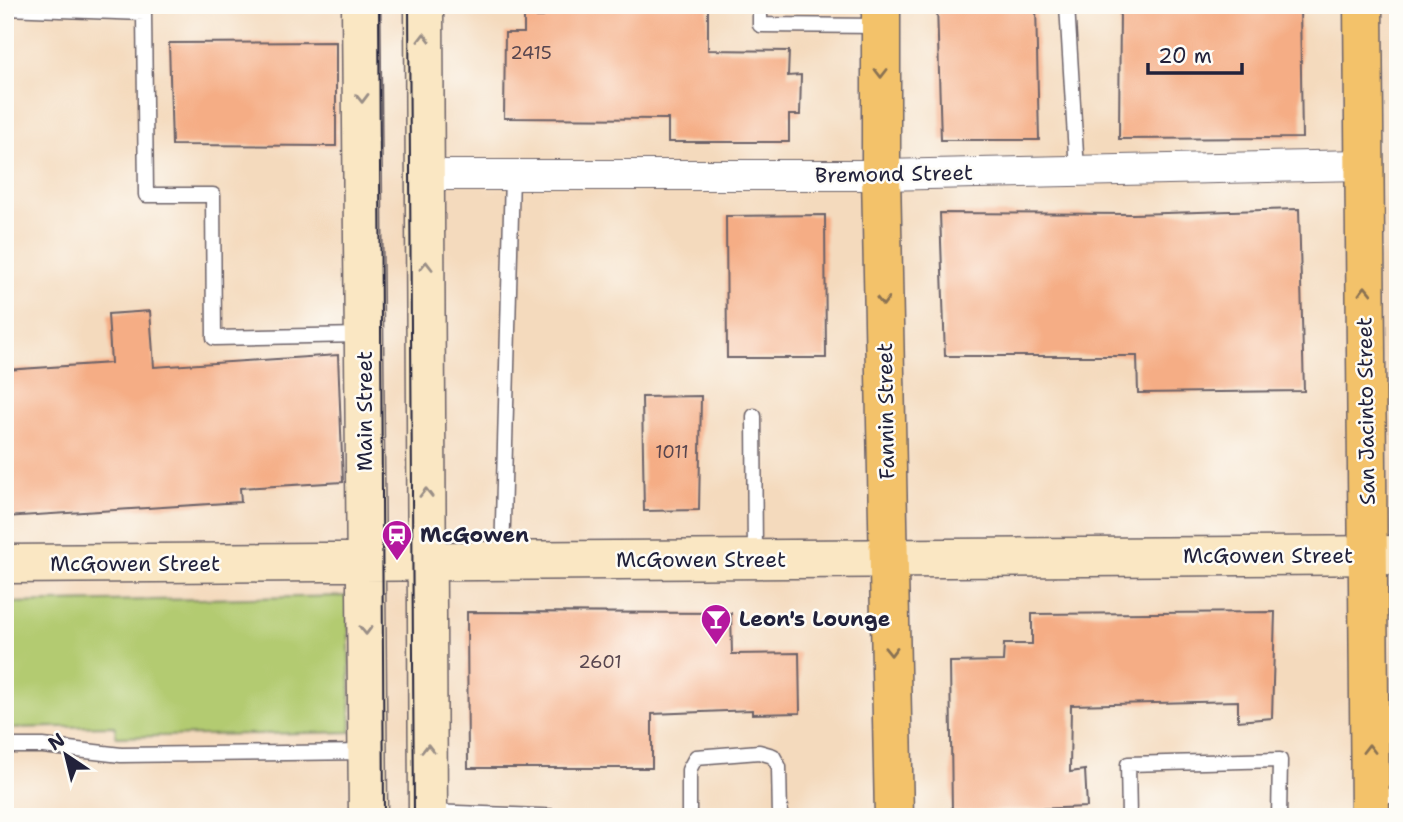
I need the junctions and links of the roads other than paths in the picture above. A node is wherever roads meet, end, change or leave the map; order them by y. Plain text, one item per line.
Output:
1 (361, 5) edge
2 (424, 5) edge
3 (760, 5) edge
4 (1068, 5) edge
5 (1363, 5) edge
6 (5, 8) edge
7 (881, 16) edge
8 (1363, 165) junction
9 (1077, 171) junction
10 (425, 174) junction
11 (512, 175) junction
12 (881, 175) junction
13 (366, 335) junction
14 (754, 416) dead end
15 (1383, 556) edge
16 (889, 558) junction
17 (755, 559) junction
18 (502, 561) junction
19 (366, 562) junction
20 (426, 562) junction
21 (5, 564) edge
22 (5, 746) edge
23 (367, 752) junction
24 (1379, 803) edge
25 (428, 814) edge
26 (505, 816) edge
27 (368, 817) edge
28 (567, 817) edge
29 (689, 817) edge
30 (780, 817) edge
31 (894, 817) edge
32 (1129, 817) edge
33 (1279, 817) edge

1 -> 13 main road, Main Street
10 -> 2 main road
3 - 7 lane
4 - 9 lane
5 - 8 main road, San Jacinto Street
6 - 13 lane
7 -> 12 main road, Fannin Street
8 - 9 street, Bremond Street
15 -> 8 main road, San Jacinto Street
9 - 12 street, Bremond Street
10 - 11 street, Bremond Street
20 -> 10 main road
11 - 12 street, Bremond Street
11 - 18 lane
12 -> 16 main road, Fannin Street
13 - 19 main road, Main Street
14 - 17 lane
15 - 16 main road, McGowen Street
24 -> 15 main road, San Jacinto Street
16 - 17 main road, McGowen Street
16 -> 31 main road, Fannin Street
17 - 18 main road, McGowen Street
18 - 20 main road, McGowen Street
19 - 20 main road, McGowen Street
19 - 21 main road, McGowen Street
19 -> 23 main road, Main Street
25 -> 20 main road
22 - 23 lane
23 - 27 main road, Main Street
25 - 26 lane
26 - 28 lane
29 - 30 lane
32 - 33 lane

